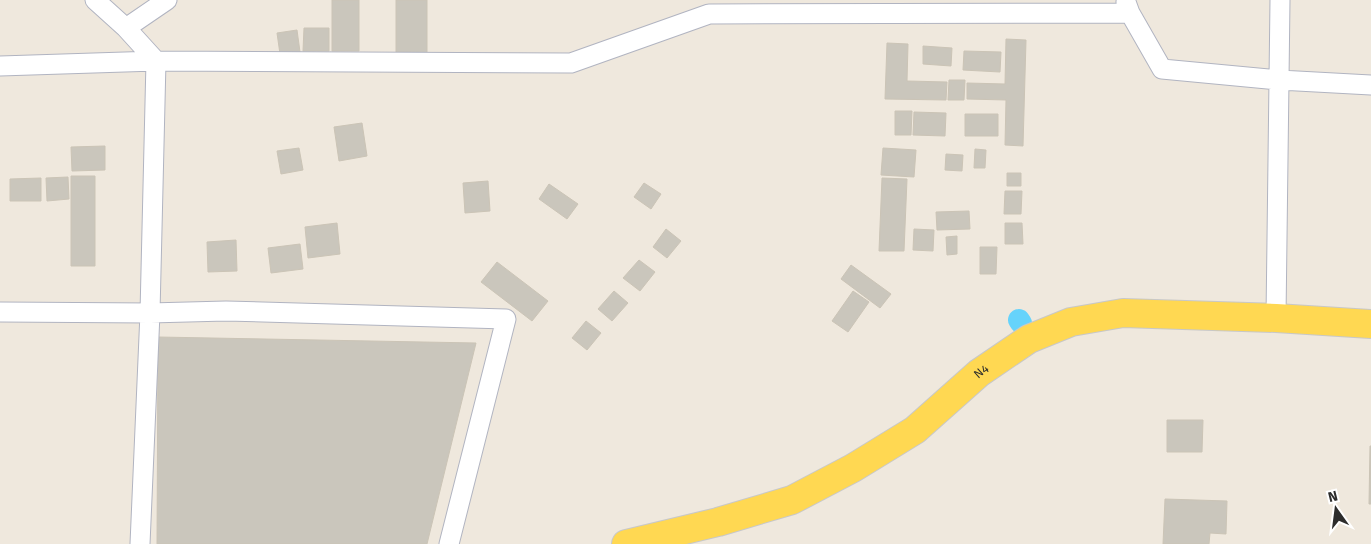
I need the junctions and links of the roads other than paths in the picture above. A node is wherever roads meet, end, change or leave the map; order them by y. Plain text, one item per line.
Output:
1 (95, 0) edge
2 (167, 0) edge
3 (1280, 0) edge
4 (1127, 6) edge
5 (126, 28) junction
6 (156, 61) junction
7 (0, 66) edge
8 (1279, 80) junction
9 (1371, 85) edge
10 (0, 312) edge
11 (150, 313) junction
12 (1276, 318) junction
13 (1371, 324) edge
14 (140, 544) edge
15 (449, 544) edge
16 (626, 544) edge

1 - 5 street
2 - 5 street
3 - 8 street
4 - 6 street
4 - 8 street
5 - 6 street
6 - 7 street
6 - 11 street
8 - 9 street
8 - 12 street
10 - 11 street
11 - 14 street
11 - 15 street
12 - 13 main road, N4
12 - 16 main road, N4

